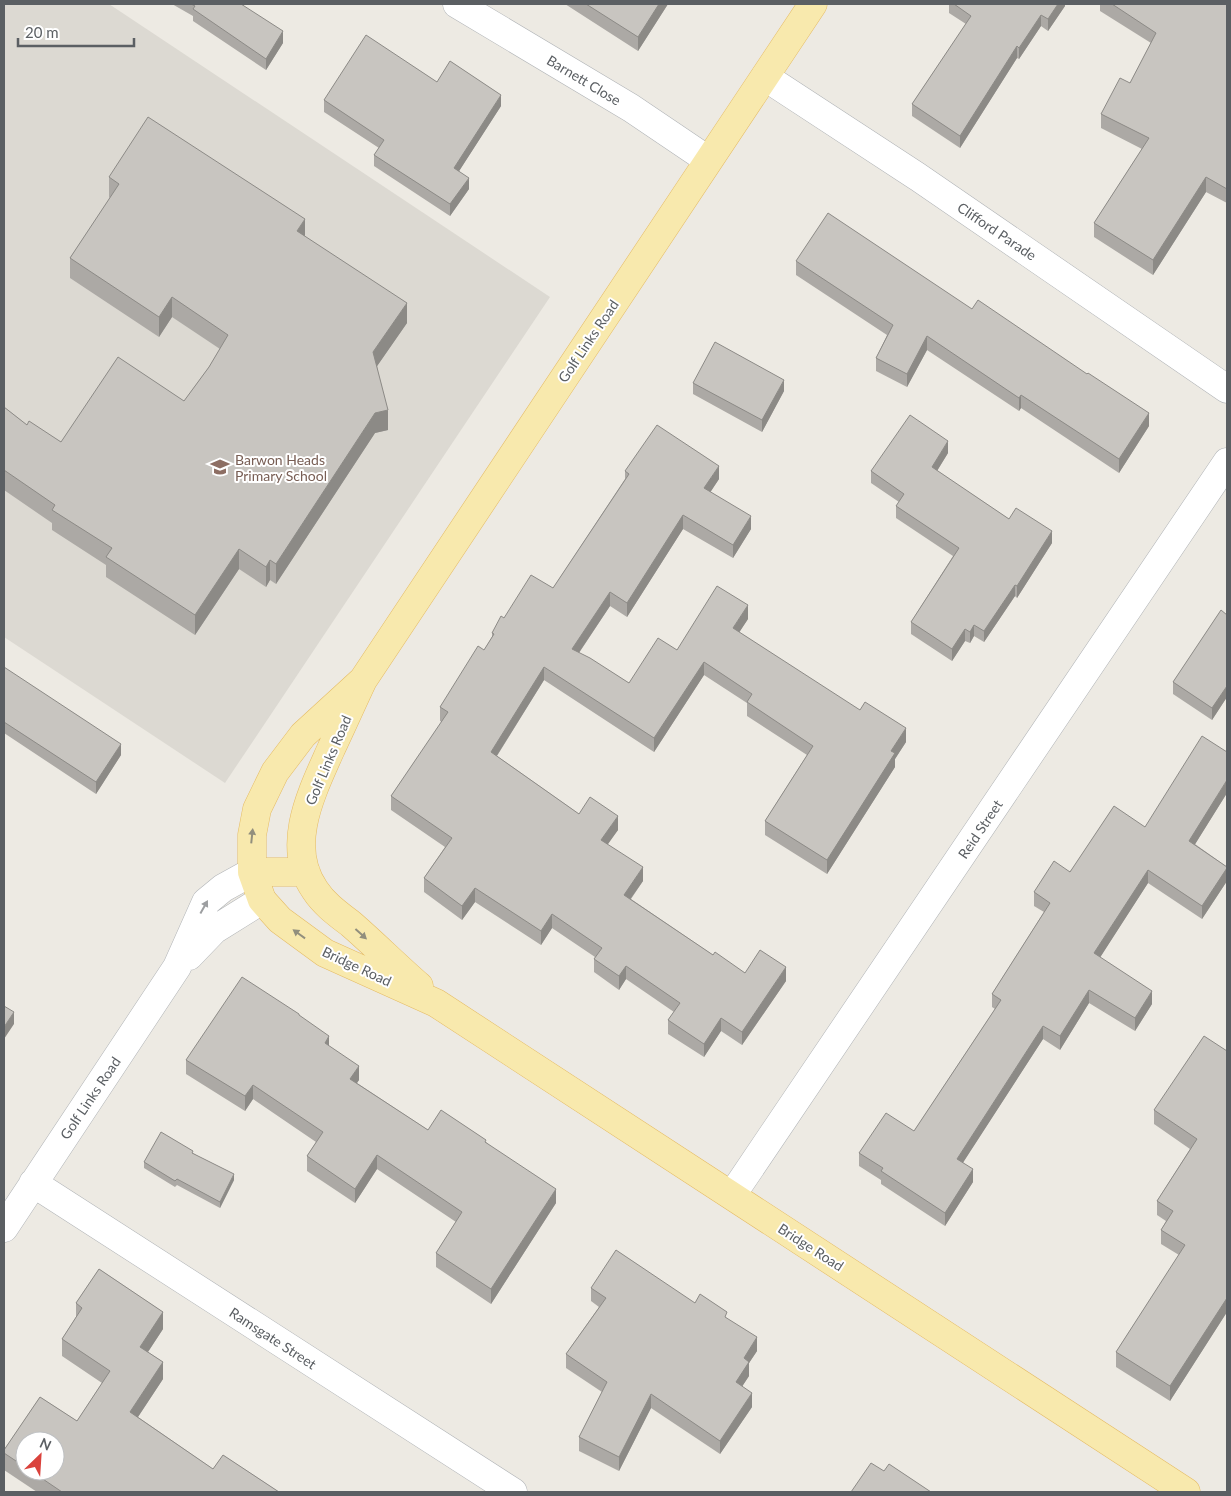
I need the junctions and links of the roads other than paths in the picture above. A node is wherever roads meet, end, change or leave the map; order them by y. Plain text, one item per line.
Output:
1 (457, 4) edge
2 (813, 4) edge
3 (765, 77) junction
4 (708, 160) junction
5 (1227, 389) edge
6 (1227, 462) edge
7 (363, 680) junction
8 (252, 872) junction
9 (306, 872) junction
10 (262, 900) junction
11 (177, 967) junction
12 (436, 1002) junction
13 (33, 1183) junction
14 (732, 1195) junction
15 (4, 1228) edge
16 (513, 1492) edge
17 (1186, 1492) edge

1 - 4 street, Barnett Close
2 - 3 main road, Golf Links Road
3 - 4 main road, Golf Links Road
3 - 5 street, Clifford Parade
4 - 7 main road, Golf Links Road
6 - 14 street, Reid Street
8 -> 7 main road, Golf Links Road
7 - 9 main road, Golf Links Road
8 - 9 main road
8 - 10 main road, Golf Links Road
11 -> 8 street, Golf Links Road
9 - 10 main road
9 -> 12 main road, Bridge Road
10 - 11 street, Golf Links Road
12 -> 10 main road, Bridge Road
11 - 13 street, Golf Links Road
12 - 14 main road, Bridge Road
13 - 15 street, Golf Links Road
13 - 16 street, Ramsgate Street
14 - 17 main road, Bridge Road

